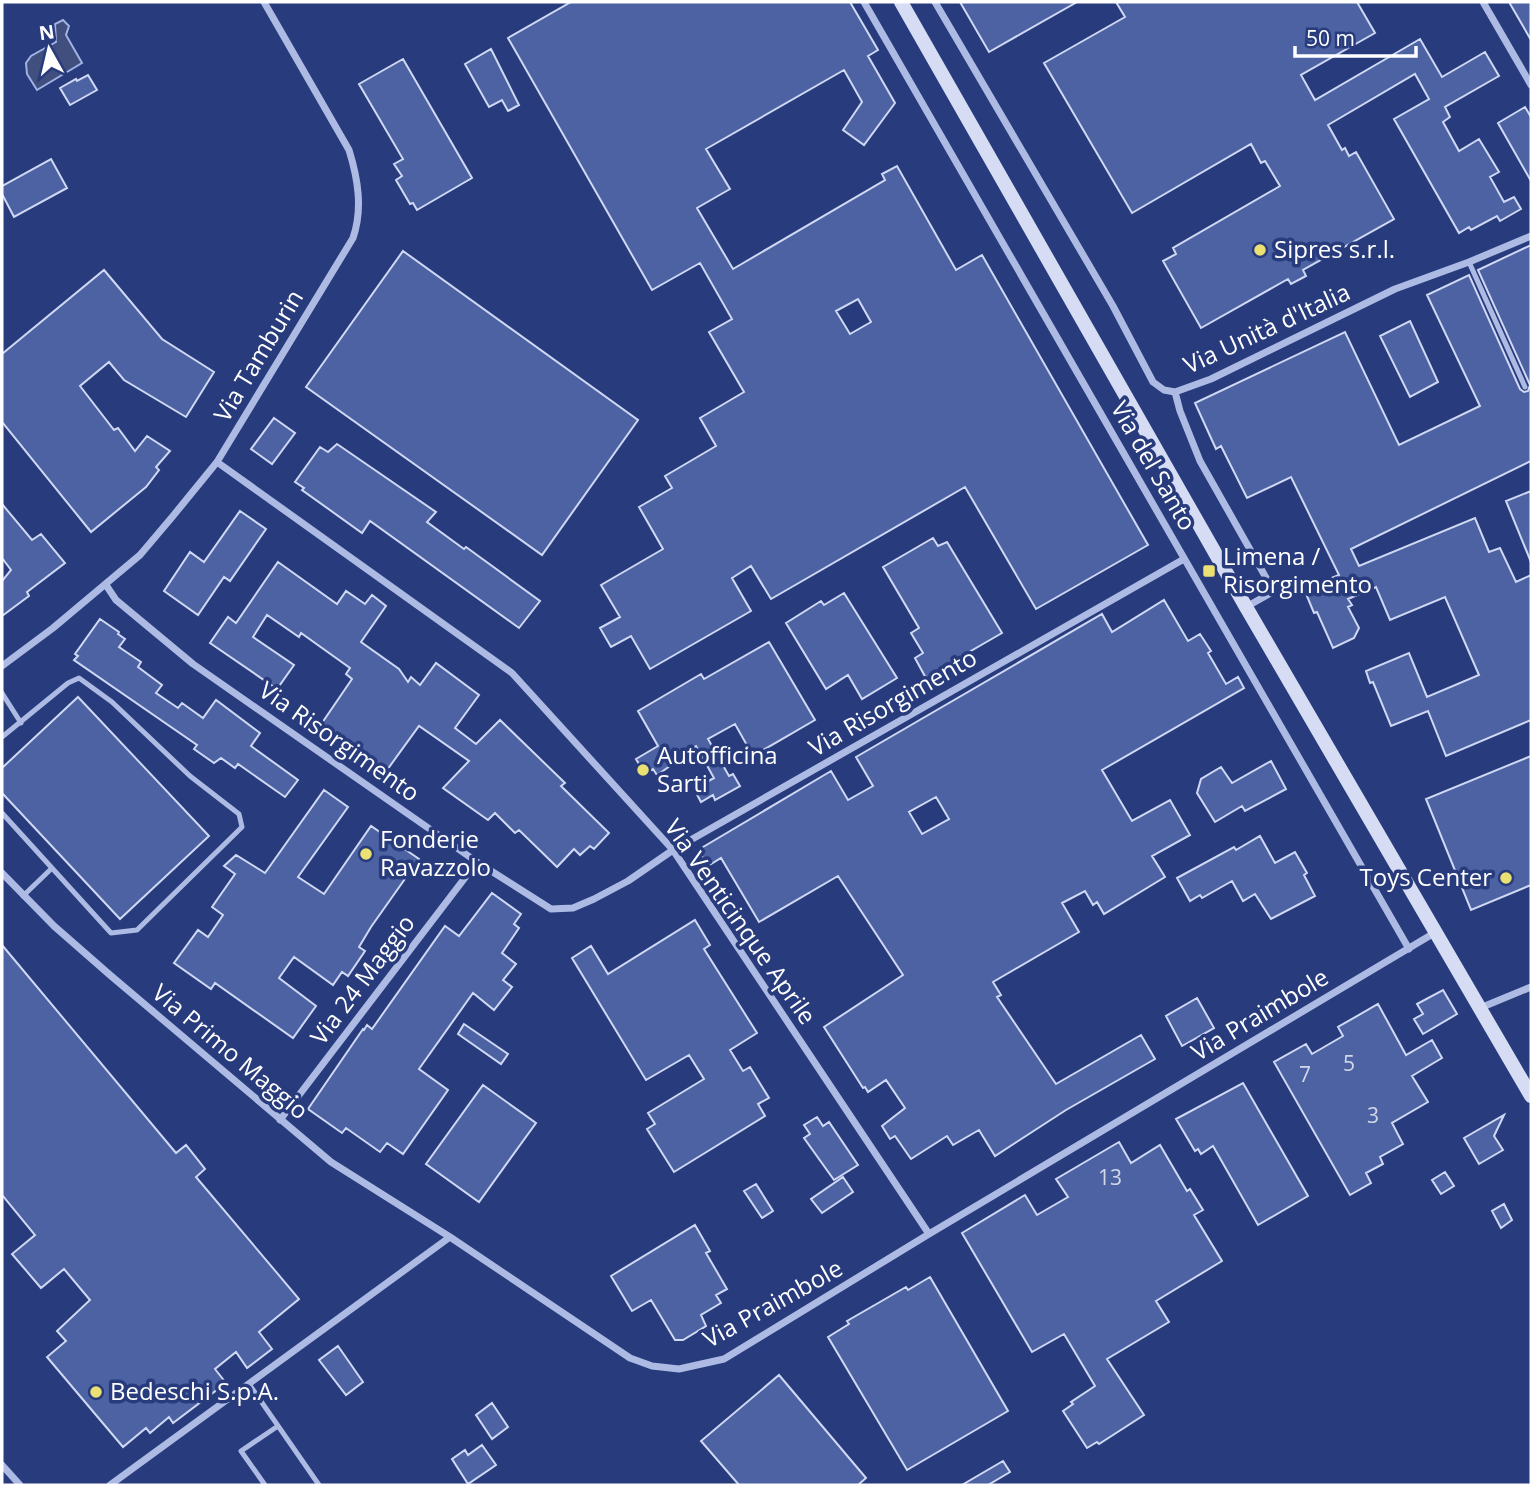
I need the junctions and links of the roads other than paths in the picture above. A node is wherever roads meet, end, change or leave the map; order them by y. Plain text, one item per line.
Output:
1 (264, 2) edge
2 (864, 2) edge
3 (901, 2) edge
4 (935, 2) edge
5 (1483, 2) edge
6 (1531, 85) edge
7 (1531, 236) edge
8 (1469, 262) junction
9 (1525, 387) dead end
10 (1175, 392) junction
11 (217, 462) junction
12 (1184, 559) junction
13 (106, 584) junction
14 (1246, 607) junction
15 (2, 666) edge
16 (2, 694) edge
17 (21, 723) junction
18 (2, 737) edge
19 (2, 813) edge
20 (673, 850) junction
21 (477, 862) junction
22 (51, 869) junction
23 (2, 873) edge
24 (23, 896) junction
25 (1436, 932) junction
26 (1409, 949) junction
27 (1531, 987) edge
28 (1480, 1008) junction
29 (1531, 1096) edge
30 (280, 1120) junction
31 (929, 1234) junction
32 (450, 1237) junction
33 (249, 1384) junction
34 (278, 1426) junction
35 (2, 1465) edge
36 (20, 1485) edge
37 (110, 1485) edge
38 (265, 1485) edge
39 (319, 1485) edge

1 - 11 street, Via Tamburin
2 - 12 street, Via del Santo
3 - 14 street
4 - 10 street, Via del Santo
5 - 6 street
7 - 8 street, Via Unità d'Italia
8 - 9 lane
8 - 10 street, Via Unità d'Italia
10 - 14 street
11 - 13 street, Via Tamburin
11 - 20 street, Via Venticinque Aprile
12 - 20 street, Via Risorgimento
12 - 26 street, Via del Santo
13 - 15 street, Via Tamburin
13 - 21 street, Via Risorgimento
14 - 25 street
16 - 17 lane
17 - 18 lane
17 - 22 lane
19 - 22 lane
20 - 21 street, Via Risorgimento
20 - 31 street, Via Venticinque Aprile
21 - 30 street, Via 24 Maggio
22 - 24 lane
23 - 24 street, Via Primo Maggio
24 - 30 street, Via Primo Maggio
25 - 26 street, Via Praimbole
25 - 28 street
26 - 31 street, Via Praimbole
27 - 28 street
28 - 29 street
30 - 32 street, Via Primo Maggio
31 - 32 street, Via Praimbole
32 - 33 street
33 - 34 lane
33 - 37 street
34 - 38 lane
34 - 39 lane
35 - 36 street

